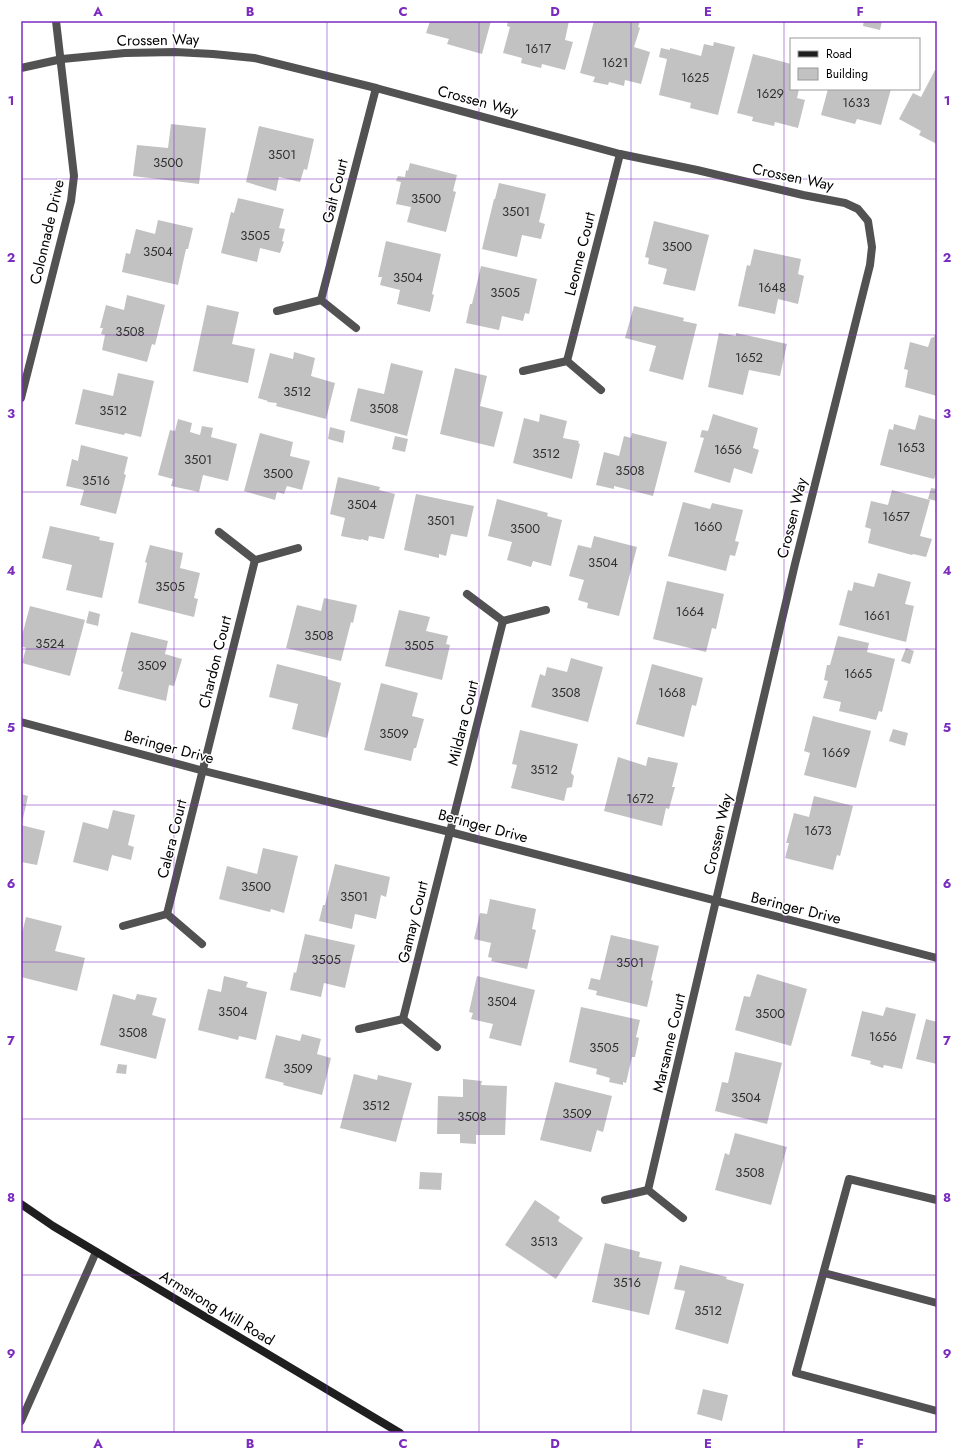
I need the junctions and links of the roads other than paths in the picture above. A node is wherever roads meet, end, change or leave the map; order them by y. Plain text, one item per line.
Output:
1 (56, 21) edge
2 (62, 59) junction
3 (21, 68) edge
4 (376, 88) junction
5 (620, 154) junction
6 (321, 300) junction
7 (277, 311) dead end
8 (356, 328) dead end
9 (567, 361) junction
10 (523, 371) dead end
11 (601, 390) dead end
12 (21, 398) edge
13 (219, 532) dead end
14 (298, 548) dead end
15 (255, 560) junction
16 (467, 594) dead end
17 (546, 610) dead end
18 (503, 621) junction
19 (21, 722) edge
20 (204, 770) junction
21 (450, 832) junction
22 (716, 902) junction
23 (168, 914) junction
24 (123, 926) dead end
25 (202, 944) dead end
26 (937, 958) edge
27 (403, 1019) junction
28 (359, 1029) dead end
29 (437, 1047) dead end
30 (648, 1190) junction
31 (605, 1200) dead end
32 (937, 1200) edge
33 (21, 1204) edge
34 (683, 1218) dead end
35 (96, 1252) junction
36 (824, 1273) junction
37 (937, 1303) edge
38 (937, 1411) edge
39 (21, 1421) edge
40 (400, 1433) edge

1 - 2 street, Colonnade Drive
2 - 3 street, Crossen Way
2 - 4 street, Crossen Way
2 - 12 street, Colonnade Drive
4 - 5 street, Crossen Way
4 - 6 street, Galt Court
5 - 9 street, Leonne Court
5 - 22 street, Crossen Way
6 - 7 street
6 - 8 street
9 - 10 street
9 - 11 street
13 - 15 street
14 - 15 street
15 - 20 street, Chardon Court
16 - 18 street
17 - 18 street
18 - 21 street, Mildara Court
19 - 20 street, Beringer Drive
20 - 21 street, Beringer Drive
20 - 23 street, Calera Court
21 - 22 street, Beringer Drive
21 - 27 street, Gamay Court
22 - 26 street, Beringer Drive
22 - 30 street, Marsanne Court
23 - 24 street
23 - 25 street
27 - 28 street
27 - 29 street
30 - 31 street
30 - 34 street
32 - 36 street
33 - 35 street, Armstrong Mill Road
35 - 39 street
35 - 40 street, Armstrong Mill Road
36 - 37 street
36 - 38 street

